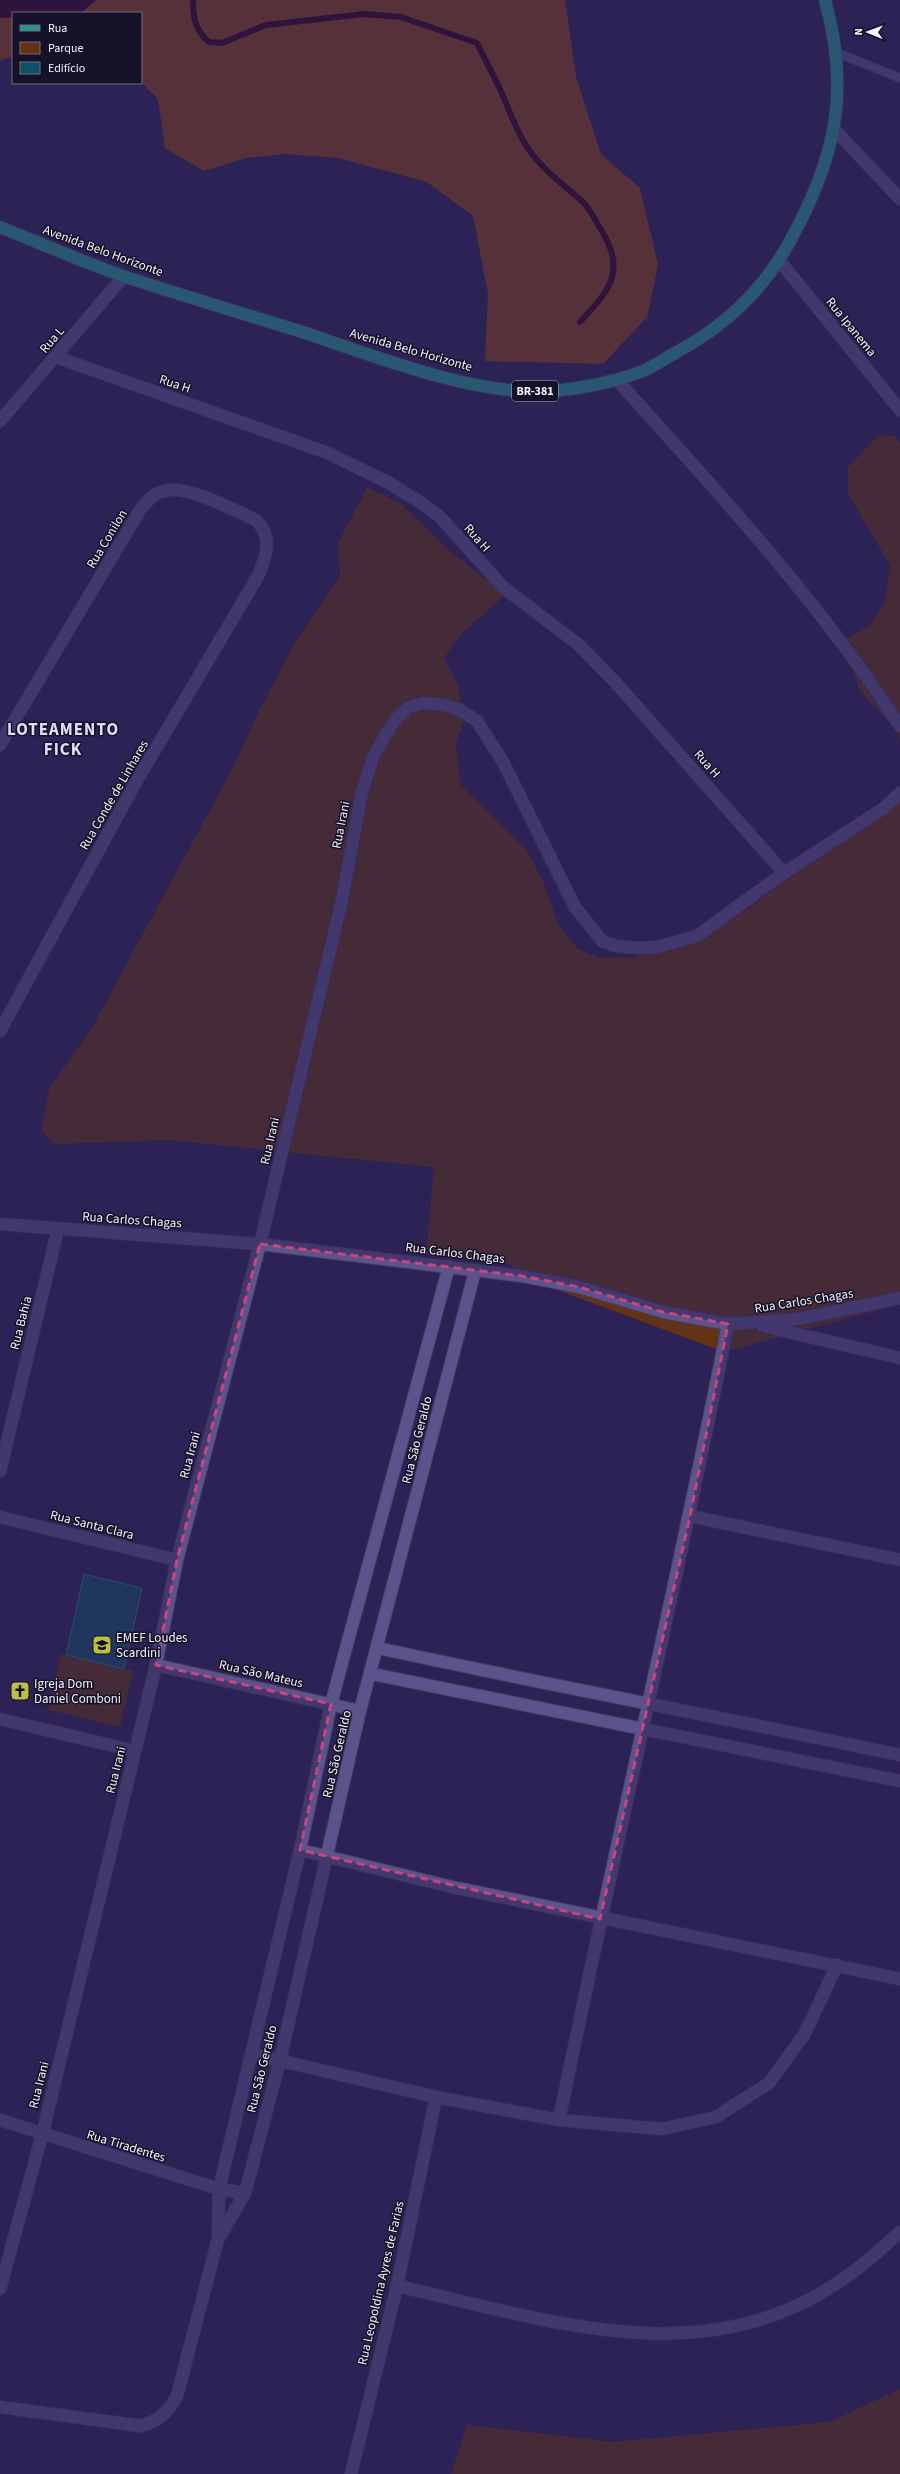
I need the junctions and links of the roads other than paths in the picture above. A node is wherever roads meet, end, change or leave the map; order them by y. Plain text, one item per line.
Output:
1 (825, 0) edge
2 (835, 52) junction
3 (900, 78) edge
4 (835, 130) junction
5 (900, 199) edge
6 (0, 227) edge
7 (779, 260) junction
8 (124, 276) junction
9 (56, 357) junction
10 (617, 380) junction
11 (900, 410) edge
12 (0, 421) edge
13 (258, 576) joint
14 (900, 726) edge
15 (0, 745) edge
16 (900, 793) edge
17 (784, 873) junction
18 (5, 1007) edge
19 (0, 1031) edge
20 (0, 1224) edge
21 (58, 1229) junction
22 (260, 1244) junction
23 (449, 1266) junction
24 (475, 1271) junction
25 (900, 1298) edge
26 (728, 1324) junction
27 (754, 1324) junction
28 (900, 1358) edge
29 (0, 1471) edge
30 (690, 1516) junction
31 (0, 1517) edge
32 (177, 1560) junction
33 (900, 1560) edge
34 (378, 1648) junction
35 (156, 1665) junction
36 (372, 1674) junction
37 (647, 1702) junction
38 (331, 1704) junction
39 (360, 1712) junction
40 (0, 1719) edge
41 (642, 1728) junction
42 (135, 1751) junction
43 (900, 1755) edge
44 (900, 1782) edge
45 (300, 1850) junction
46 (327, 1857) junction
47 (600, 1919) junction
48 (837, 1965) junction
49 (900, 1979) edge
50 (252, 2054) junction
51 (280, 2060) junction
52 (436, 2097) junction
53 (0, 2120) edge
54 (559, 2120) junction
55 (42, 2135) junction
56 (219, 2189) junction
57 (245, 2193) junction
58 (900, 2232) edge
59 (218, 2239) junction
60 (397, 2286) junction
61 (0, 2289) edge
62 (0, 2407) edge
63 (351, 2474) edge

1 - 2 main road, Avenida Belo Horizonte / BR-381
2 - 3 lane
2 - 4 main road, Avenida Belo Horizonte / BR-381
4 - 5 street
4 - 7 main road, Avenida Belo Horizonte / BR-381
6 - 8 main road, Avenida Belo Horizonte / BR-381
7 - 10 main road, Avenida Belo Horizonte / BR-381
7 - 11 street, Rua Ipanema
8 - 9 street, Rua L
8 - 10 main road, Avenida Belo Horizonte / BR-381
9 - 12 street, Rua L
9 - 17 street, Rua H
10 - 14 street
13 - 15 street, Rua Conilon
13 - 18 street, Rua Conde de Linhares
16 - 17 street
17 - 22 street, Rua Irani
18 - 19 street, Rua Conde de Linhares
20 - 21 street, Rua Carlos Chagas
21 - 22 street, Rua Carlos Chagas
21 - 29 street, Rua Bahia
22 - 23 street, Rua Carlos Chagas
22 - 32 street, Rua Irani
23 - 24 street, Rua Carlos Chagas
23 - 38 street, Rua São Geraldo
24 - 26 street, Rua Carlos Chagas
24 - 34 street, Rua São Geraldo
25 - 27 street, Rua Carlos Chagas
26 - 27 street, Rua Carlos Chagas
26 - 30 street
27 - 28 street
30 - 33 street
30 - 37 street
31 - 32 street, Rua Santa Clara
32 - 35 street, Rua Irani
34 - 36 street, Rua São Geraldo
34 - 37 street
35 - 38 street, Rua São Mateus
35 - 42 street, Rua Irani
36 - 39 street, Rua São Geraldo
36 - 41 street
37 - 41 street
37 - 43 street
38 - 39 street, Rua São Mateus
38 - 45 street, Rua São Geraldo
39 - 46 street, Rua São Geraldo
40 - 42 street
41 - 44 street
41 - 47 street
42 - 55 street, Rua Irani
45 - 46 street
45 - 50 street, Rua São Geraldo
46 - 47 street
46 - 51 street, Rua São Geraldo
47 - 48 street
47 - 54 street
48 - 49 street
48 - 54 street
50 - 51 street
50 - 56 street, Rua São Geraldo
51 - 52 street
51 - 57 street, Rua São Geraldo
52 - 54 street
52 - 60 street, Rua Leopoldina Ayres de Farias
53 - 55 street, Rua Tiradentes
55 - 56 street, Rua Tiradentes
55 - 61 street, Rua Irani
56 - 57 street, Rua Tiradentes
56 - 59 street, Rua São Geraldo
57 - 59 street, Rua São Geraldo
58 - 60 street
59 - 62 street, Rua São Geraldo
60 - 63 street, Rua Leopoldina Ayres de Farias

